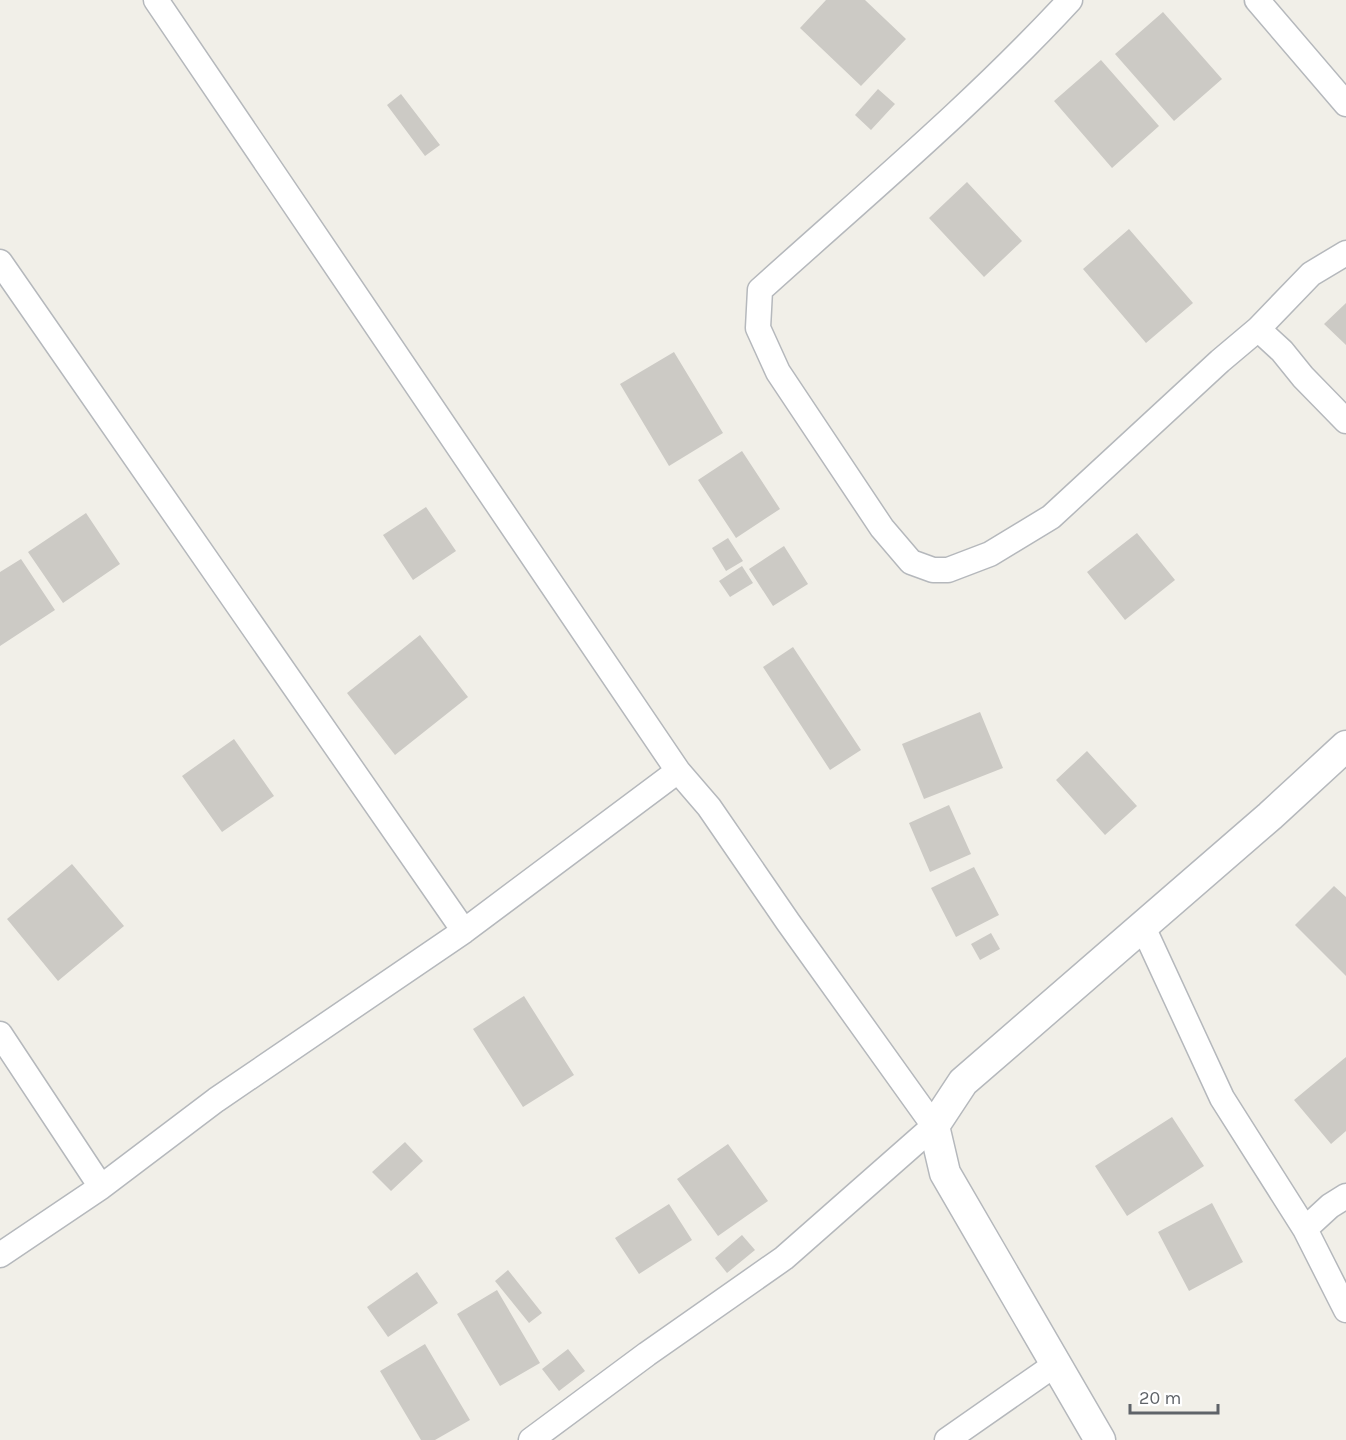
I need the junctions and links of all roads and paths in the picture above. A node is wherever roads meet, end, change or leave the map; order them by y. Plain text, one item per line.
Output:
1 (156, 0) edge
2 (1070, 0) edge
3 (1257, 0) edge
4 (1346, 104) edge
5 (1346, 253) edge
6 (0, 262) edge
7 (1258, 329) junction
8 (1346, 422) edge
9 (1346, 746) edge
10 (678, 771) junction
11 (1143, 927) junction
12 (464, 931) junction
13 (0, 1034) edge
14 (934, 1126) junction
15 (101, 1187) junction
16 (1346, 1196) edge
17 (1305, 1229) junction
18 (0, 1255) edge
19 (1346, 1310) edge
20 (1056, 1364) junction
21 (531, 1440) edge
22 (947, 1440) edge
23 (1100, 1440) edge

1 - 10 street
2 - 7 street
3 - 4 street
5 - 7 street
6 - 12 street
7 - 8 street
9 - 11 street
10 - 12 street
10 - 14 street
11 - 14 street
11 - 17 street
12 - 15 street
13 - 15 street
14 - 20 street
14 - 21 street
15 - 18 street
16 - 17 street
17 - 19 street
20 - 22 street
20 - 23 street

